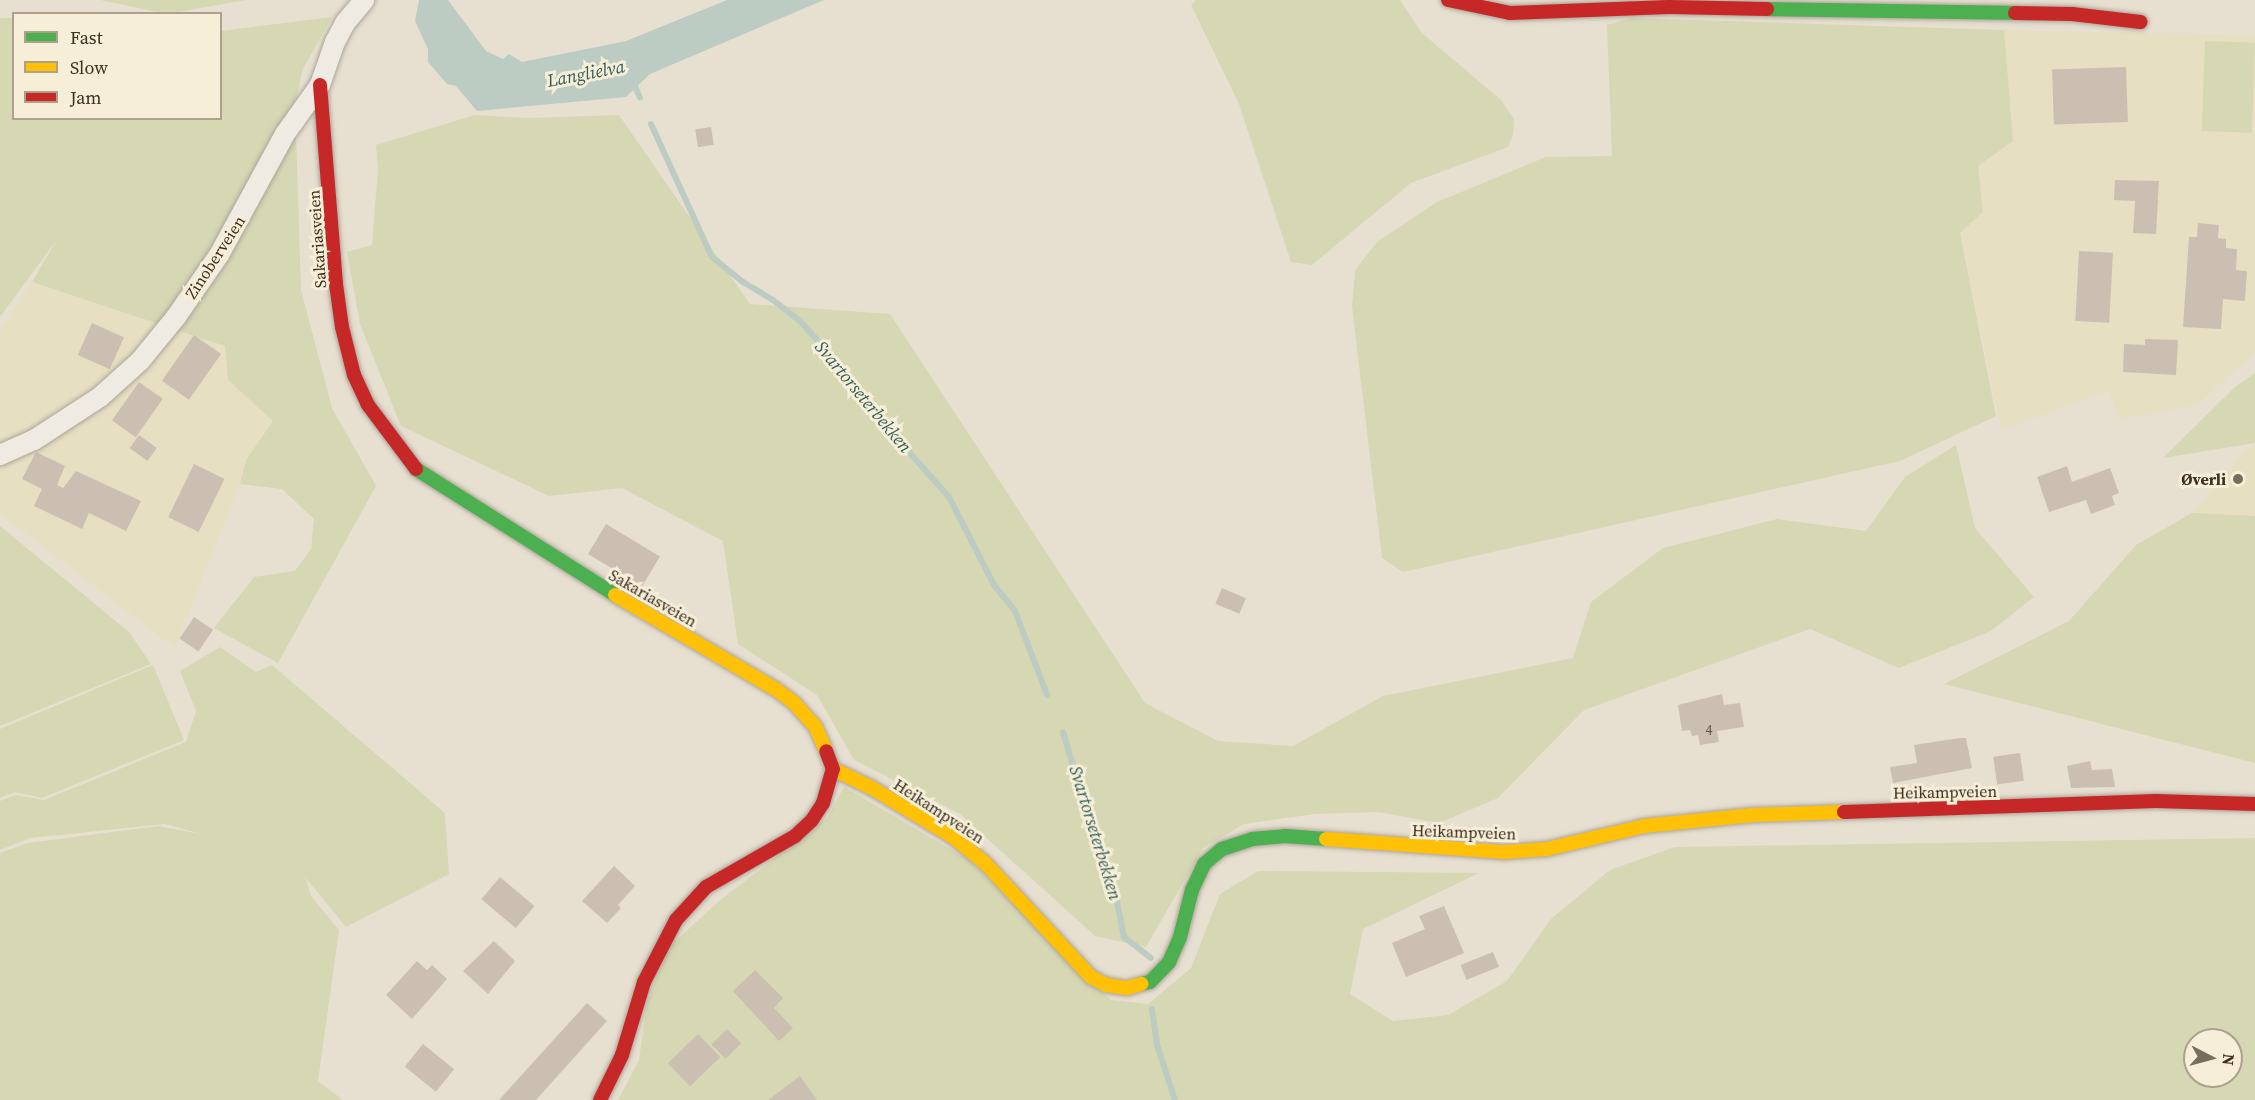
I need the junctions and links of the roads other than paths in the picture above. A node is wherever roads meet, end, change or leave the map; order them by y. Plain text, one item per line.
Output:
1 (364, 0) edge
2 (1448, 0) edge
3 (2141, 22) dead end
4 (320, 85) junction
5 (0, 455) edge
6 (833, 769) junction
7 (2255, 804) edge
8 (600, 1100) edge

1 - 4 street, Zinoberveien
2 - 3 street
4 - 5 street, Zinoberveien
4 - 6 street, Sakariasveien
6 - 7 street, Heikampveien
6 - 8 street

